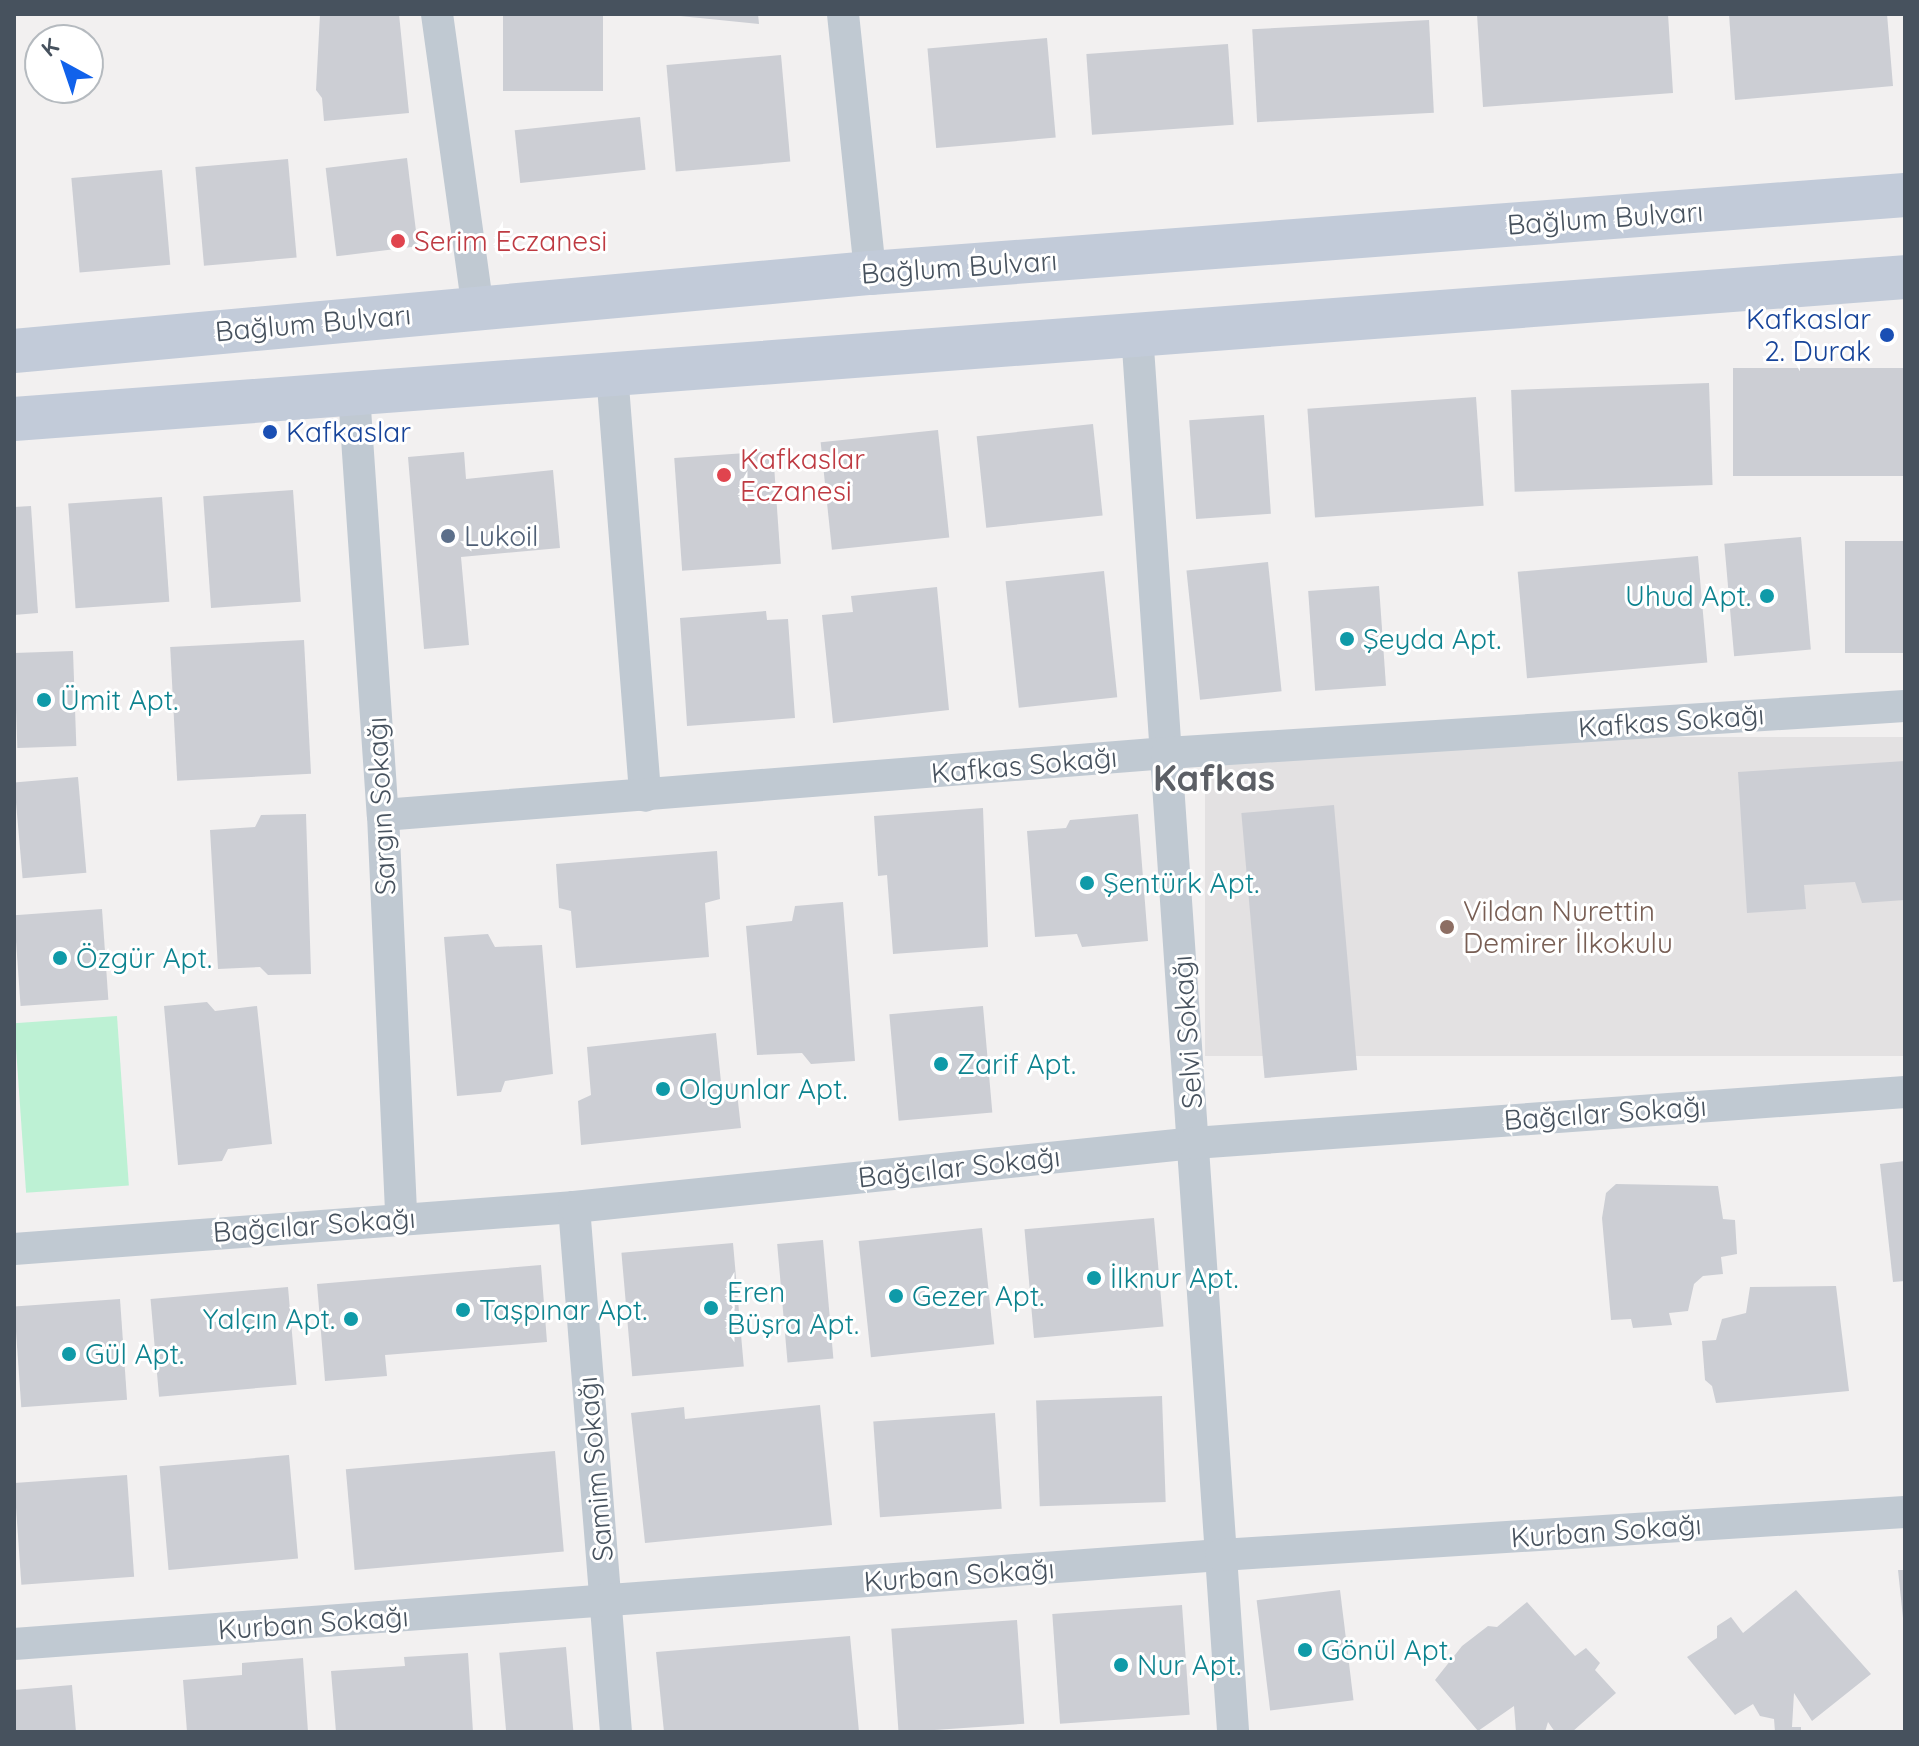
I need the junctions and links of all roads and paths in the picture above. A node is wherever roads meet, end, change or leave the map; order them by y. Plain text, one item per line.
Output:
1 (437, 14) edge
2 (843, 14) edge
3 (1905, 195) edge
4 (870, 273) junction
5 (1905, 277) edge
6 (478, 308) junction
7 (1137, 333) junction
8 (14, 351) edge
9 (612, 373) junction
10 (354, 394) junction
11 (14, 419) edge
12 (1905, 706) edge
13 (1167, 753) junction
14 (645, 796) junction
15 (383, 815) junction
16 (1905, 1092) edge
17 (1194, 1143) junction
18 (574, 1207) junction
19 (401, 1218) junction
20 (14, 1249) edge
21 (1905, 1512) edge
22 (1221, 1555) junction
23 (606, 1601) junction
24 (14, 1644) edge
25 (616, 1732) edge
26 (1233, 1732) edge

1 - 6 street
2 - 4 street
3 - 4 main road, Bağlum Bulvarı
4 - 6 main road, Bağlum Bulvarı
5 - 7 main road
6 - 8 main road, Bağlum Bulvarı
7 - 9 main road
7 - 13 street, Selvi Sokağı
9 - 10 main road
9 - 14 street
10 - 11 main road
10 - 15 street, Sargın Sokağı
12 - 13 street, Kafkas Sokağı
13 - 14 street, Kafkas Sokağı
13 - 17 street, Selvi Sokağı
14 - 15 street, Kafkas Sokağı
15 - 19 street, Sargın Sokağı
16 - 17 street, Bağcılar Sokağı
17 - 18 street, Bağcılar Sokağı
17 - 22 street, Selvi Sokağı
18 - 19 street, Bağcılar Sokağı
18 - 23 street, Samim Sokağı
19 - 20 street, Bağcılar Sokağı
21 - 22 street, Kurban Sokağı
22 - 23 street, Kurban Sokağı
22 - 26 street, Selvi Sokağı
23 - 24 street, Kurban Sokağı
23 - 25 street, Samim Sokağı

